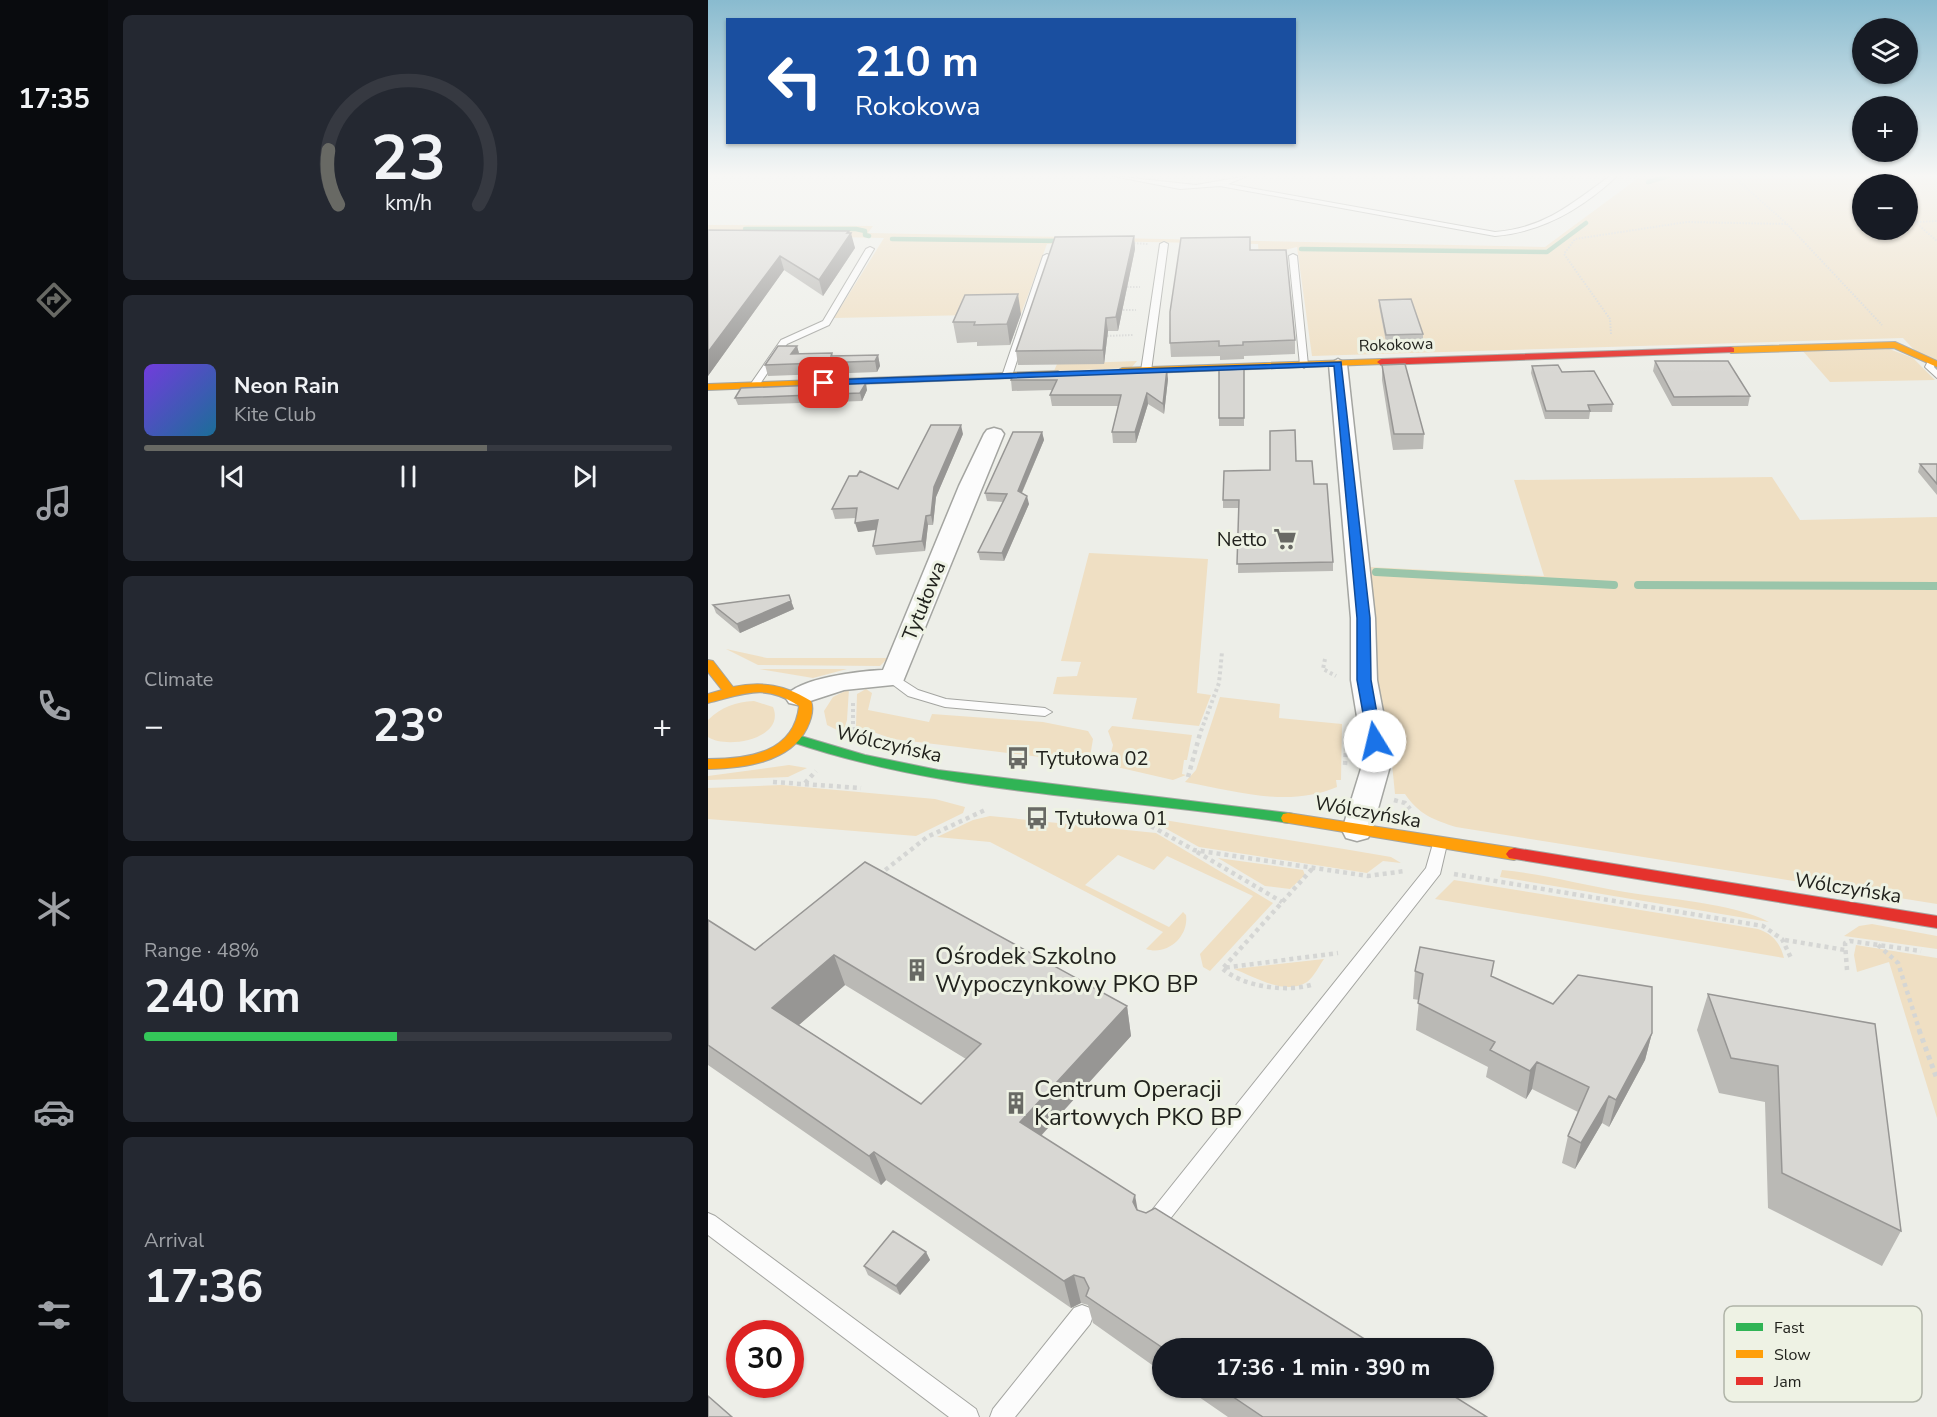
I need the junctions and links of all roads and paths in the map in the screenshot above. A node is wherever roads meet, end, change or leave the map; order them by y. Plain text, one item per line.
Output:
1 (1573, 242) edge
2 (1804, 242) edge
3 (1164, 244) dead end
4 (870, 249) dead end
5 (1047, 256) edge
6 (1293, 256) dead end
7 (1116, 287) edge
8 (1159, 287) junction
9 (1110, 310) edge
10 (1155, 310) junction
11 (1152, 335) junction
12 (1101, 336) edge
13 (1881, 345) junction
14 (1612, 353) junction
15 (1338, 364) junction
16 (1304, 365) junction
17 (1935, 367) edge
18 (1146, 371) junction
19 (1112, 372) edge
20 (1078, 373) edge
21 (1007, 376) junction
22 (755, 385) junction
23 (708, 387) edge
24 (994, 434) dead end
25 (1222, 652) dead end
26 (708, 664) edge
27 (893, 678) junction
28 (729, 690) junction
29 (798, 697) junction
30 (708, 699) edge
31 (1045, 712) dead end
32 (794, 738) junction
33 (708, 764) edge
34 (818, 768) dead end
35 (1184, 781) dead end
36 (763, 782) dead end
37 (804, 783) junction
38 (871, 789) dead end
39 (976, 807) dead end
40 (985, 810) junction
41 (996, 810) dead end
42 (1142, 825) dead end
43 (1357, 830) junction
44 (1439, 844) junction
45 (1194, 850) junction
46 (1313, 869) junction
47 (1408, 871) dead end
48 (1388, 874) junction
49 (1454, 874) dead end
50 (876, 877) edge
51 (1394, 879) dead end
52 (1282, 902) junction
53 (1937, 922) edge
54 (1785, 940) junction
55 (1345, 945) dead end
56 (1878, 945) junction
57 (1845, 951) junction
58 (1927, 952) dead end
59 (1338, 954) junction
60 (1792, 960) dead end
61 (1330, 963) dead end
62 (1222, 968) junction
63 (1847, 970) dead end
64 (1317, 982) dead end
65 (1937, 1078) edge
66 (708, 1224) edge
67 (1150, 1229) edge
68 (1082, 1316) dead end
69 (968, 1417) edge
70 (1000, 1417) edge

1 - 14 path
2 - 13 path
3 - 8 lane
4 - 22 lane
5 - 21 lane
6 - 16 lane
7 - 8 path
8 - 10 lane
9 - 10 path
10 - 11 lane
11 - 12 path
11 - 18 lane
13 - 14 street, Rokokowa
13 - 17 street, Rokokowa
14 - 15 street, Rokokowa
15 - 16 street, Rokokowa
15 - 43 street
16 - 18 street, Rokokowa
18 - 19 street, Rokokowa
20 - 21 street
21 - 22 street
22 - 23 street
24 - 27 street, Tytułowa
25 - 35 path
26 - 28 street
27 - 29 street
27 - 31 lane
28 - 29 street
28 - 30 street
29 - 32 street
32 - 33 street
32 - 43 street, Wólczyńska
34 - 37 path
36 - 37 path
37 - 38 path
39 - 40 path
40 - 41 path
40 - 50 path
42 - 45 path
43 - 44 street, Wólczyńska
44 - 53 street, Wólczyńska
44 - 67 lane
45 - 46 path
45 - 52 path
46 - 48 path
46 - 52 path
47 - 48 path
48 - 51 path
49 - 54 path
52 - 62 path
54 - 57 path
54 - 60 path
55 - 59 path
56 - 57 path
56 - 58 path
56 - 65 path
57 - 63 path
59 - 61 path
59 - 62 path
62 - 64 path
66 - 69 lane
68 - 70 lane

